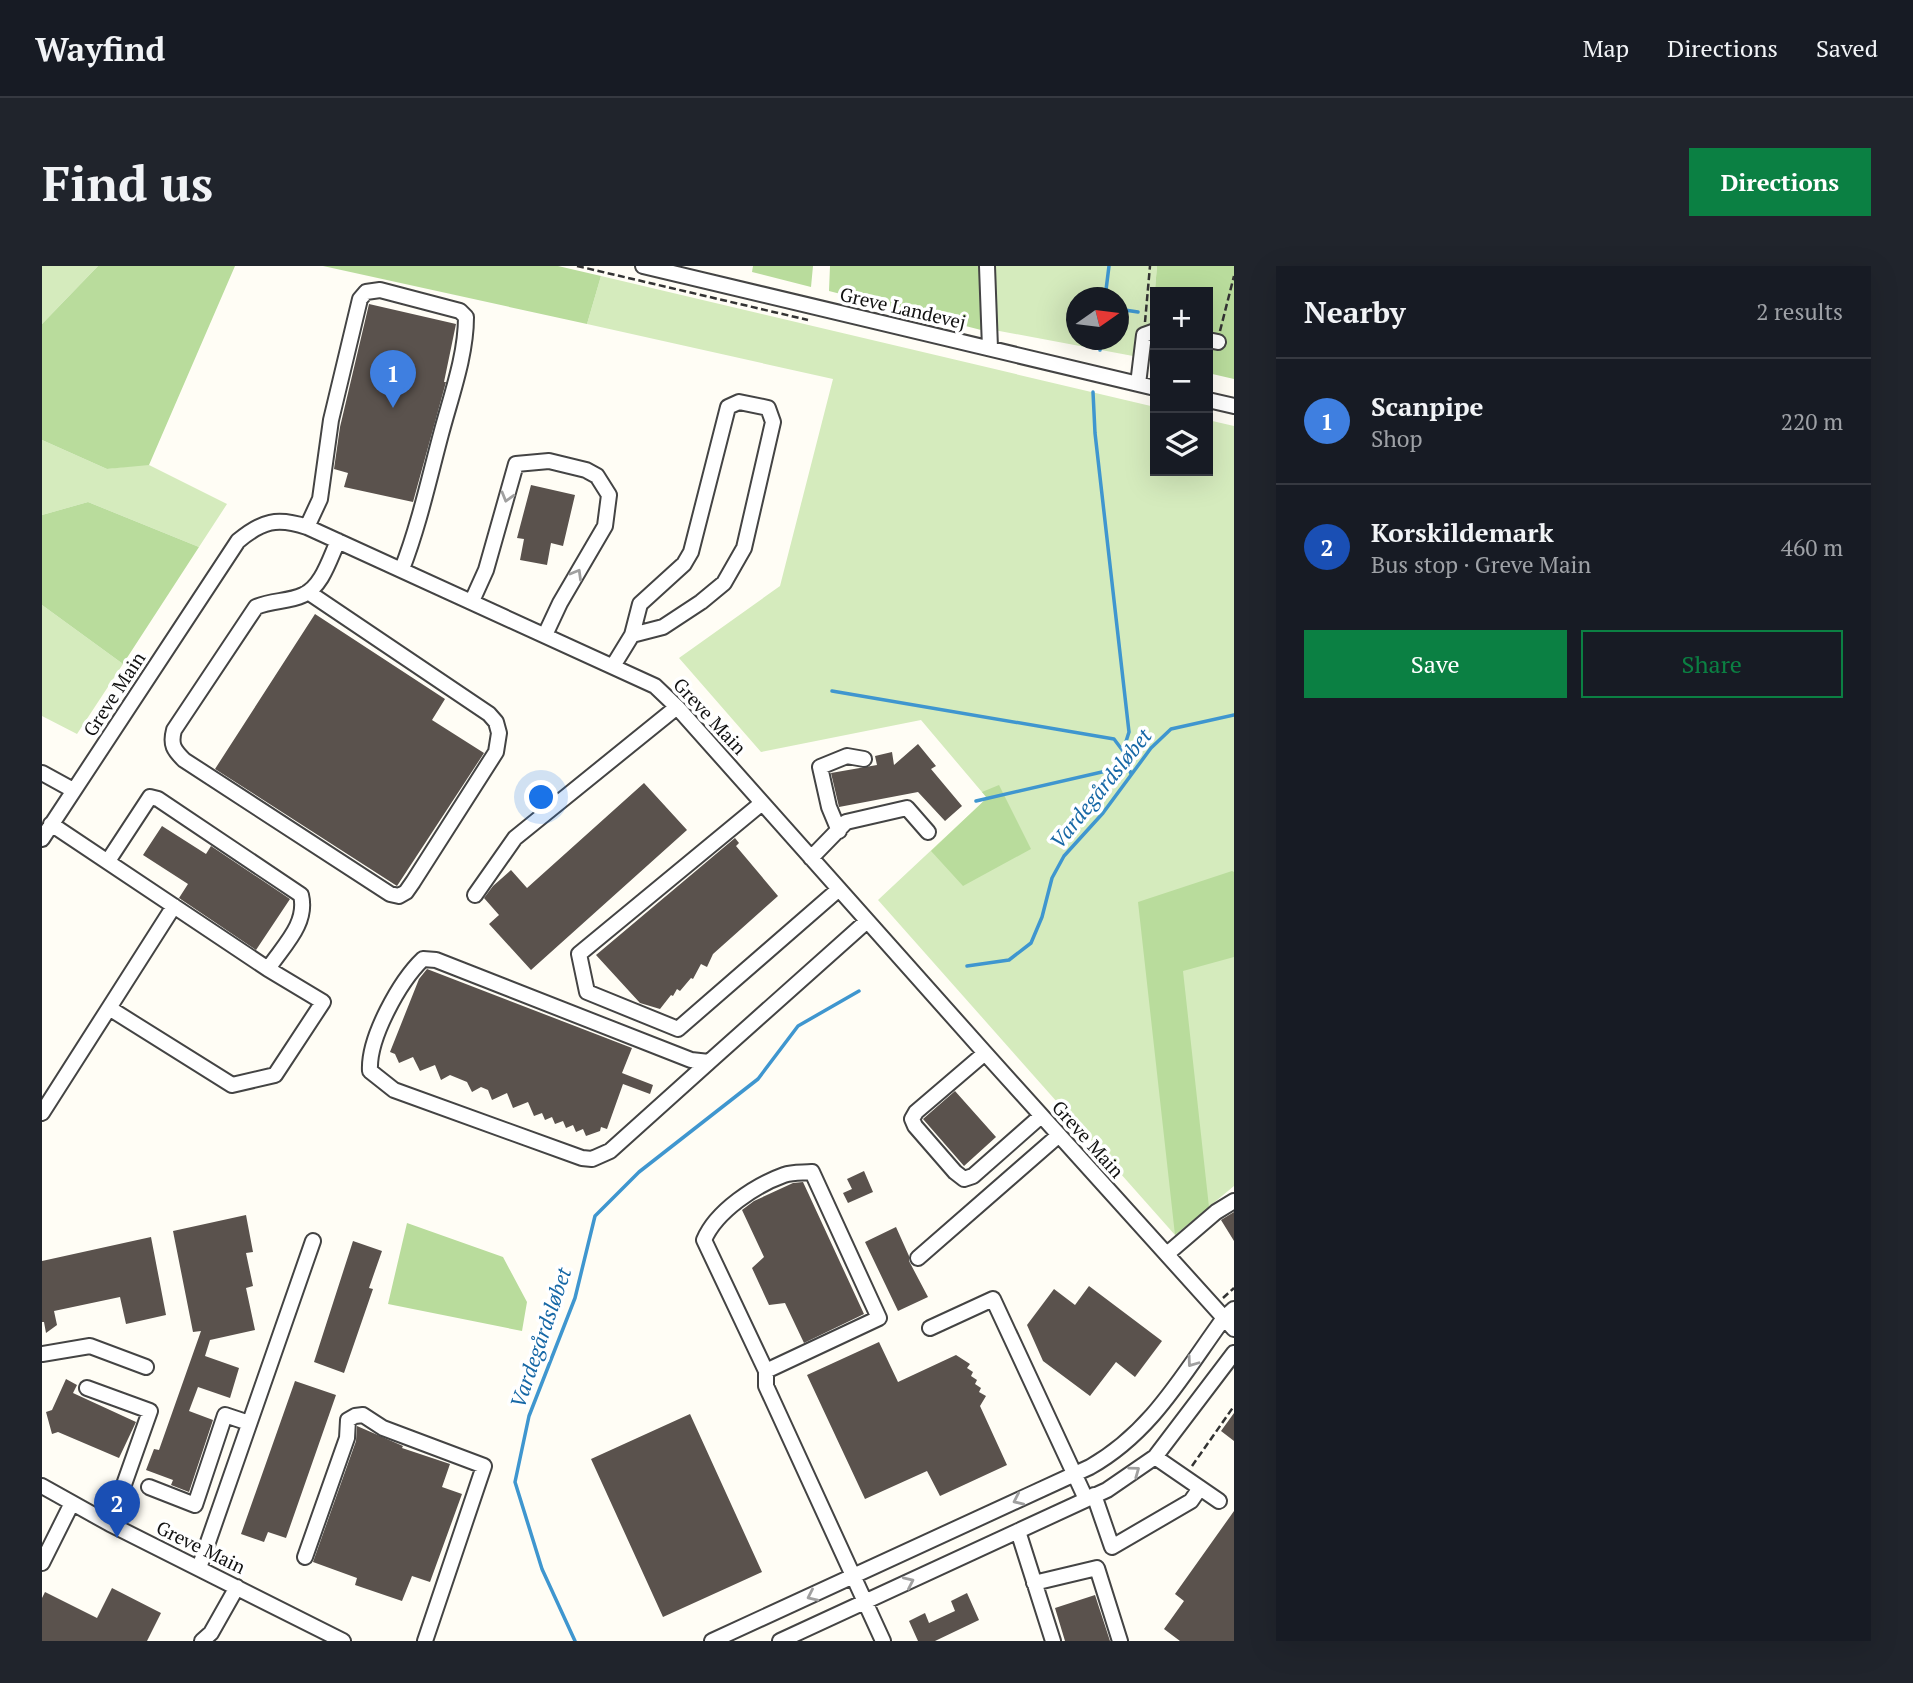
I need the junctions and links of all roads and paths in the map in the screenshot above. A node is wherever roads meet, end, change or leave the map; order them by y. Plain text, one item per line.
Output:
1 (643, 266) edge
2 (987, 266) edge
3 (1150, 266) edge
4 (1234, 276) edge
5 (1150, 287) edge
6 (1150, 333) edge
7 (1213, 341) edge
8 (990, 348) junction
9 (1138, 384) junction
10 (1150, 387) edge
11 (1213, 401) edge
12 (1234, 406) edge
13 (307, 527) junction
14 (338, 541) junction
15 (402, 569) junction
16 (308, 592) junction
17 (472, 601) junction
18 (545, 635) junction
19 (632, 635) junction
20 (613, 666) junction
21 (677, 707) junction
22 (864, 759) dead end
23 (42, 773) edge
24 (73, 790) junction
25 (762, 803) junction
26 (51, 824) junction
27 (839, 831) junction
28 (928, 831) dead end
29 (42, 839) edge
30 (811, 858) junction
31 (108, 861) junction
32 (839, 889) junction
33 (475, 895) dead end
34 (174, 906) junction
35 (867, 921) junction
36 (268, 969) junction
37 (109, 1008) junction
38 (985, 1053) junction
39 (709, 1062) junction
40 (42, 1113) edge
41 (1041, 1116) junction
42 (1059, 1135) junction
43 (1234, 1201) edge
44 (313, 1241) dead end
45 (1167, 1254) junction
46 (918, 1258) dead end
47 (1231, 1318) edge
48 (930, 1328) dead end
49 (1234, 1353) edge
50 (42, 1354) edge
51 (146, 1367) dead end
52 (766, 1378) junction
53 (87, 1388) dead end
54 (1234, 1406) edge
55 (249, 1423) junction
56 (1155, 1457) junction
57 (1074, 1474) junction
58 (206, 1476) junction
59 (1184, 1478) junction
60 (229, 1481) junction
61 (42, 1486) edge
62 (149, 1487) dead end
63 (1200, 1488) junction
64 (1090, 1497) junction
65 (1219, 1501) dead end
66 (72, 1503) junction
67 (110, 1524) junction
68 (1018, 1531) junction
69 (305, 1557) dead end
70 (42, 1563) edge
71 (199, 1568) junction
72 (853, 1577) junction
73 (1034, 1583) junction
74 (237, 1587) junction
75 (865, 1602) junction
76 (210, 1638) edge
77 (343, 1641) edge
78 (425, 1641) edge
79 (712, 1641) edge
80 (780, 1641) edge
81 (883, 1641) edge
82 (1053, 1641) edge
83 (1120, 1641) edge

1 - 8 street, Greve Landevej
2 - 8 street
3 - 5 path
4 - 7 path
6 - 9 street
8 - 9 street, Greve Landevej
9 - 10 street, Greve Landevej
11 - 12 street
13 - 14 street, Greve Main
13 - 15 street
13 - 24 street, Greve Main
14 - 15 street, Greve Main
14 - 16 street
15 - 17 street, Greve Main
16 - 16 street
17 - 18 street, Greve Main
18 -> 17 street
18 - 20 street, Greve Main
19 - 19 street
19 - 20 street
20 - 21 street, Greve Main
21 - 25 street, Greve Main
21 - 33 street
22 - 27 street
23 - 24 street
24 - 26 street, Greve Main
25 - 30 street, Greve Main
25 - 32 street
26 - 29 street, Greve Main
26 - 31 street
27 - 28 street
27 - 30 street
30 - 32 street, Greve Main
31 - 34 street
31 - 36 street
32 - 35 street, Greve Main
34 - 36 street
34 - 37 street
35 - 38 street, Greve Main
35 - 39 street
36 - 37 street
37 - 40 street
38 - 41 street, Greve Main
38 - 41 street
39 - 39 street
41 - 42 street, Greve Main
42 - 45 street, Greve Main
42 - 46 street
43 - 45 street
44 - 55 street
45 - 47 street, Greve Main
47 -> 57 street, Greve Main
48 - 57 street
49 - 56 street
50 - 51 street
52 - 52 street
52 - 72 street
53 - 67 street
54 - 59 path
55 - 58 street
55 - 60 street
56 - 59 street
64 -> 56 street
57 - 64 street
57 -> 72 street, Greve Main
58 - 60 street
58 - 62 street
59 - 63 street
60 - 71 street
61 - 66 street, Greve Main
63 - 64 street
63 - 65 street
64 - 68 street
66 - 67 street, Greve Main
66 - 70 street
67 - 71 street, Greve Main
68 - 73 street
75 -> 68 street
69 - 78 street
71 - 74 street, Greve Main
72 - 75 street
72 -> 79 street, Greve Main
73 - 82 street
73 - 83 street
74 - 76 street
74 - 77 street, Greve Main
75 - 80 street
75 - 81 street

